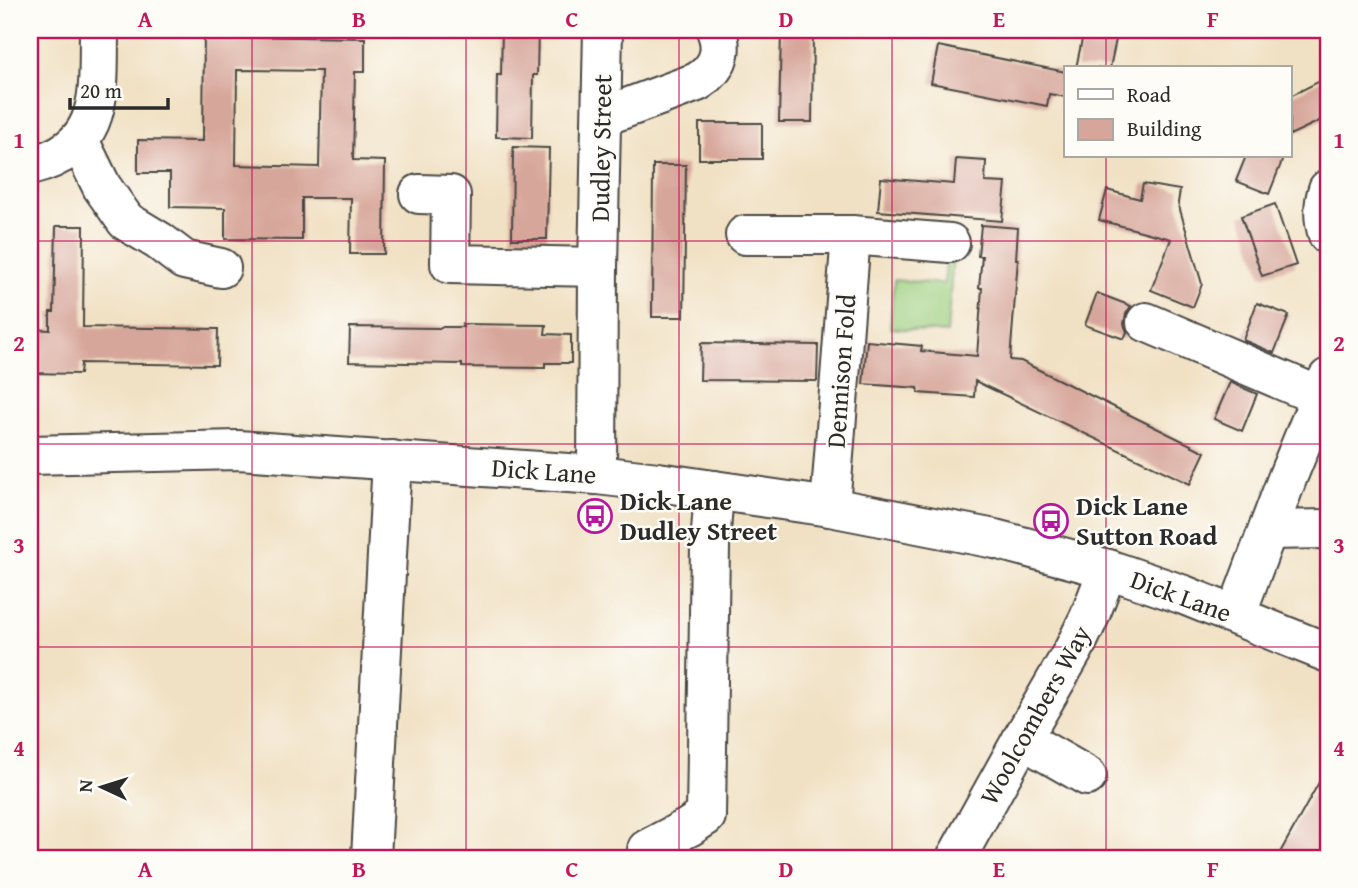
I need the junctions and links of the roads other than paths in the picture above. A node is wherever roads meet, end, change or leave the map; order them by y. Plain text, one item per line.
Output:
1 (99, 30) edge
2 (603, 30) edge
3 (716, 30) edge
4 (601, 117) junction
5 (79, 139) junction
6 (30, 166) edge
7 (1328, 189) edge
8 (419, 194) dead end
9 (745, 235) dead end
10 (1328, 235) edge
11 (851, 236) junction
12 (950, 243) dead end
13 (598, 267) junction
14 (221, 268) dead end
15 (1146, 322) dead end
16 (1324, 387) edge
17 (30, 455) edge
18 (392, 460) junction
19 (597, 475) junction
20 (715, 490) junction
21 (830, 507) junction
22 (1328, 529) edge
23 (1268, 530) junction
24 (1108, 569) junction
25 (1236, 615) junction
26 (1328, 653) edge
27 (1022, 739) junction
28 (1087, 776) dead end
29 (371, 858) edge
30 (647, 858) edge
31 (956, 858) edge

1 - 5 street
2 - 4 street, Dudley Street
3 - 4 street
4 - 13 street, Dudley Street
5 - 6 street
5 - 14 street
7 - 10 street
8 - 13 street
9 - 11 street
11 - 12 street
11 - 21 street, Dennison Fold
13 - 19 street, Dudley Street
15 - 16 street
16 - 23 street
17 - 18 street, Dick Lane
18 - 19 street, Dick Lane
18 - 29 street
19 - 20 street, Dick Lane
20 - 21 street, Dick Lane
20 - 30 street
21 - 24 street, Dick Lane
22 - 23 street
23 - 25 street
24 - 25 street, Dick Lane
24 - 27 street, Woolcombers Way
25 - 26 street, Dick Lane
27 - 28 street
27 - 31 street, Woolcombers Way

